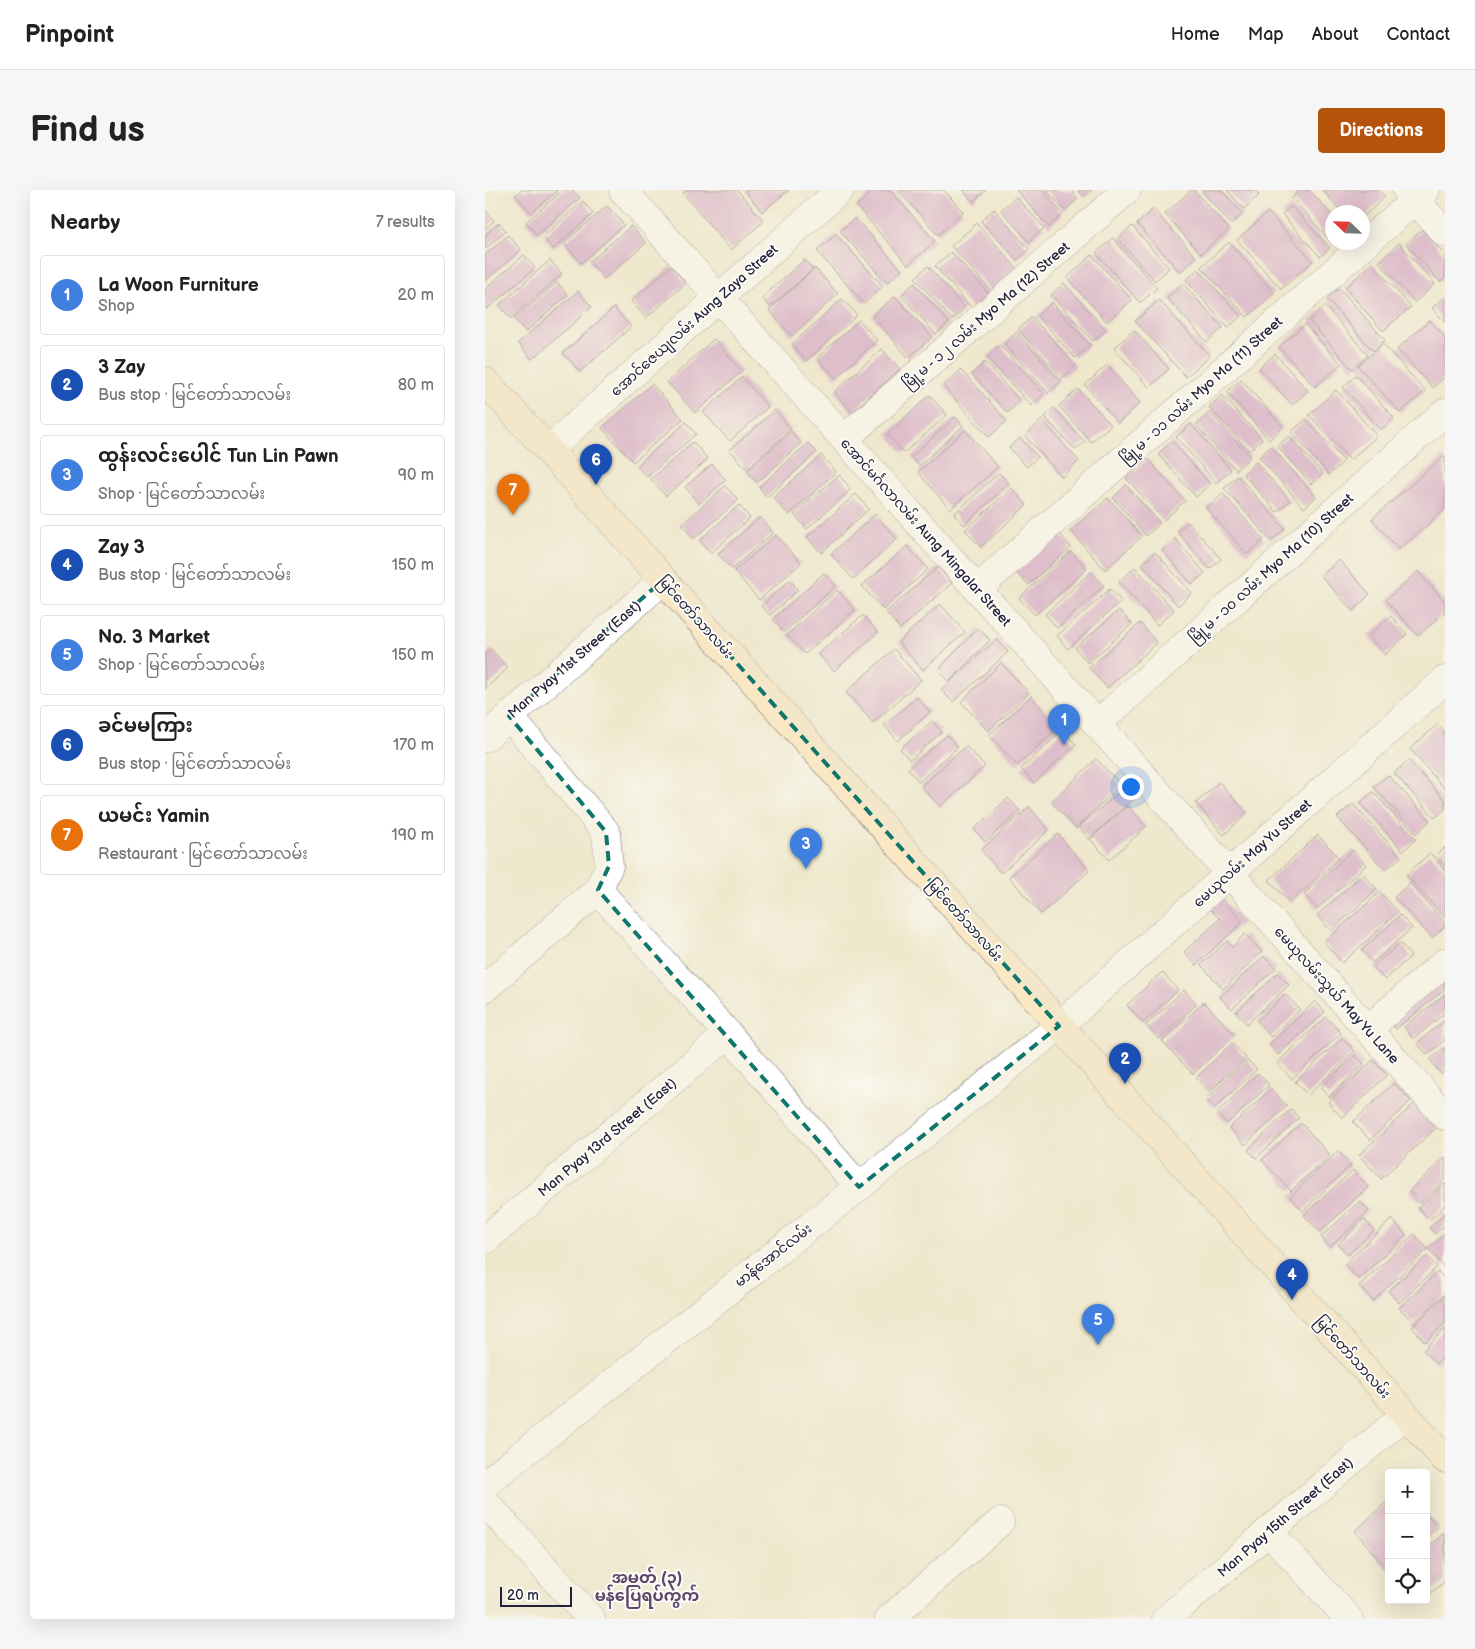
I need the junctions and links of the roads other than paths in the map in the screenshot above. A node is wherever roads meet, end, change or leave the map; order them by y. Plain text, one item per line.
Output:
1 (623, 190) edge
2 (840, 190) edge
3 (1127, 190) edge
4 (1416, 193) edge
5 (1445, 233) edge
6 (719, 298) junction
7 (485, 381) edge
8 (1445, 412) edge
9 (844, 439) junction
10 (548, 450) junction
11 (663, 580) junction
12 (977, 589) junction
13 (1445, 680) edge
14 (509, 716) junction
15 (1097, 724) junction
16 (485, 738) edge
17 (1229, 873) junction
18 (598, 890) junction
19 (1445, 962) edge
20 (485, 988) edge
21 (1059, 1026) junction
22 (1368, 1029) junction
23 (728, 1034) junction
24 (1445, 1116) edge
25 (859, 1187) junction
26 (485, 1240) edge
27 (1405, 1415) junction
28 (1445, 1459) edge
29 (485, 1484) edge
30 (485, 1502) edge
31 (1000, 1522) dead end
32 (1268, 1531) junction
33 (591, 1619) edge
34 (889, 1619) edge
35 (1166, 1619) edge
36 (1349, 1619) edge

1 - 6 street, အောင်မင်္ဂလာလမ်း Aung Mingalar Street
2 - 6 street, အောင်ဇေယျလမ်း Aung Zaya Street
3 - 9 street, မြို့မ - ၁၂ လမ်း Myo Ma (12) Street
4 - 5 street
4 - 12 street, မြို့မ - ၁၁ လမ်း Myo Ma (11) Street
6 - 9 street, အောင်မင်္ဂလာလမ်း Aung Mingalar Street
6 - 10 street, အောင်ဇေယျလမ်း Aung Zaya Street
7 - 10 main road, မြင်တော်သာလမ်း
8 - 15 street, မြို့မ - ၁၀ လမ်း Myo Ma (10) Street
9 - 12 street, အောင်မင်္ဂလာလမ်း Aung Mingalar Street
10 - 11 main road, မြင်တော်သာလမ်း
11 - 14 street, Man Pyay 11st Street (East)
11 - 21 main road, မြင်တော်သာလမ်း
12 - 15 street, အောင်မင်္ဂလာလမ်း Aung Mingalar Street
13 - 17 street, မေယုလမ်း May Yu Street
14 - 16 street, Man Pyay 11st Street (East)
14 - 18 street
15 - 17 street, အောင်မင်္ဂလာလမ်း Aung Mingalar Street
17 - 21 street, မေယုလမ်း May Yu Street
17 - 22 street, မေယုလမ်းသွယ် May Yu Lane
18 - 20 street
18 - 23 street
19 - 22 street
21 - 25 street, မာန်အောင်လမ်း
21 - 27 main road, မြင်တော်သာလမ်း
22 - 24 street, မေယုလမ်းသွယ် May Yu Lane
23 - 25 street
23 - 26 street, Man Pyay 13rd Street (East)
25 - 29 street, မာန်အောင်လမ်း
27 - 28 main road, မြင်တော်သာလမ်း
27 - 32 street, Man Pyay 15th Street (East)
30 - 33 street
31 - 34 street
32 - 35 street, Man Pyay 15th Street (East)
32 - 36 street

